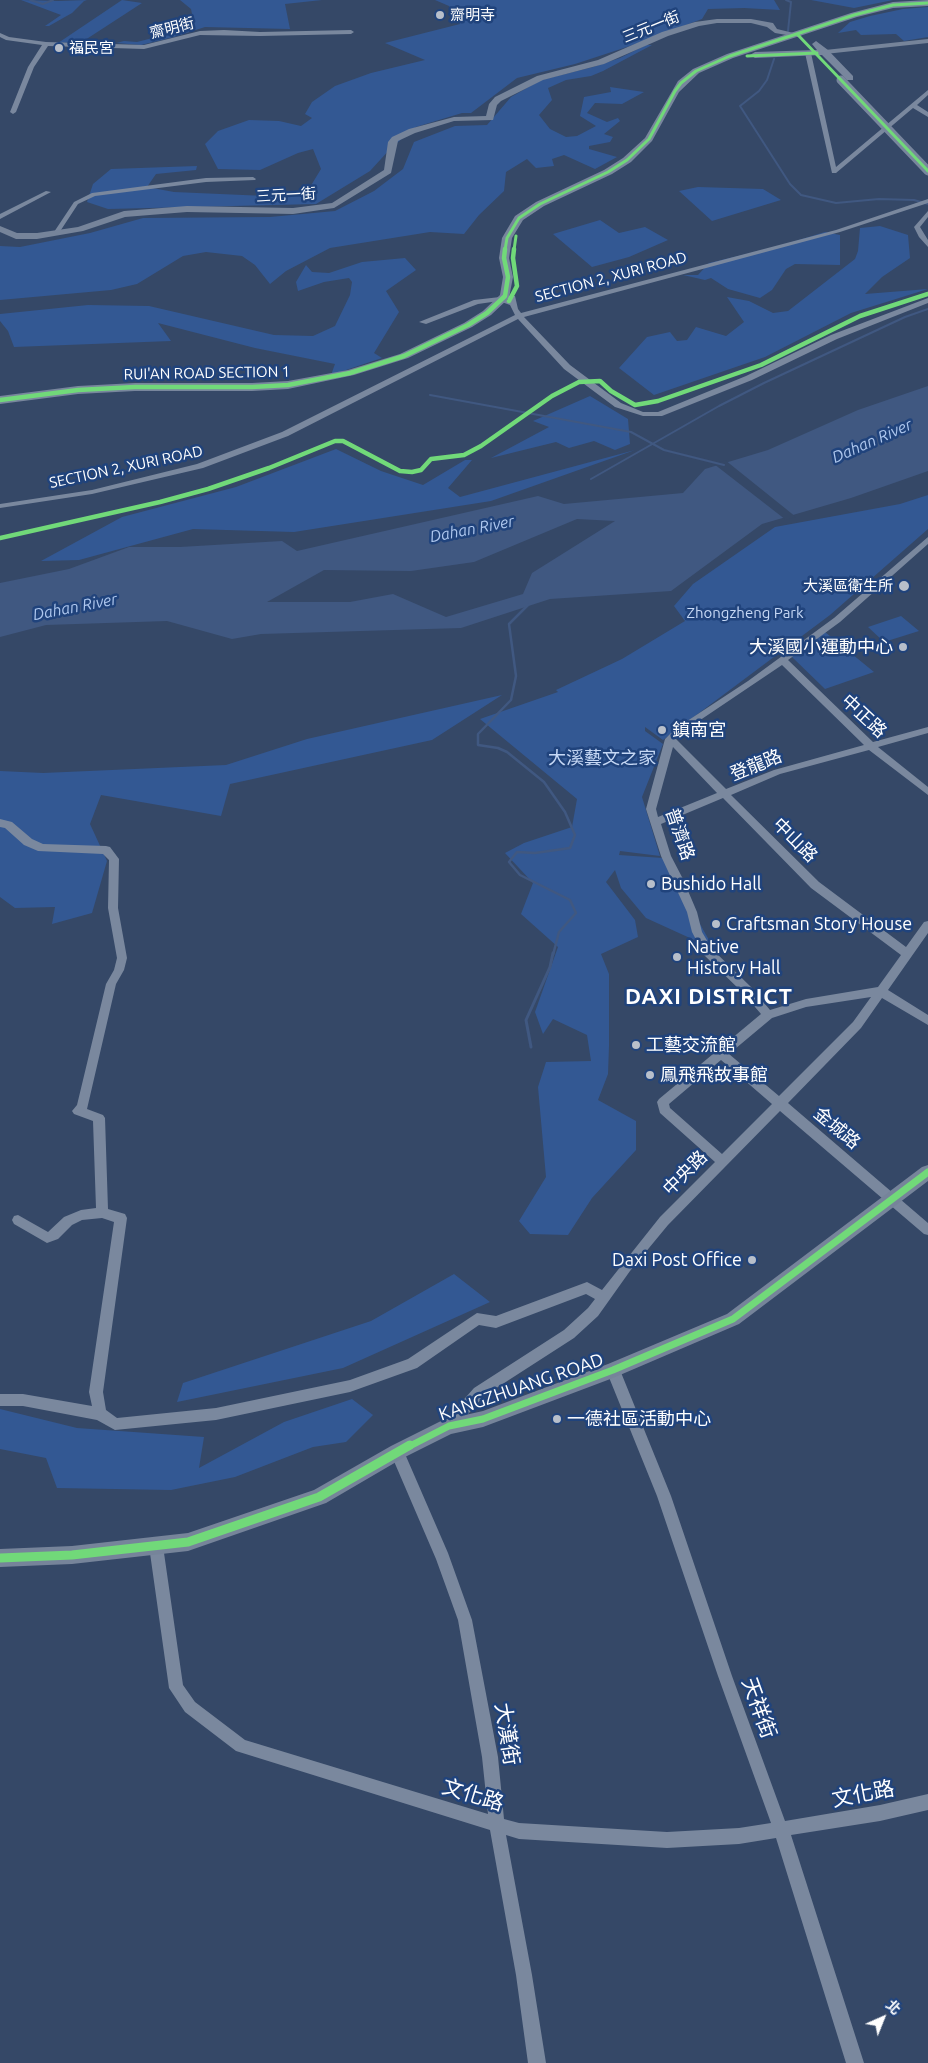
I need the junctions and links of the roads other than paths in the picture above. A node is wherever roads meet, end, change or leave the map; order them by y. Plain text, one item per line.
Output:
1 (928, 4) edge
2 (351, 32) dead end
3 (775, 32) junction
4 (832, 32) dead end
5 (798, 34) junction
6 (0, 35) edge
7 (928, 41) edge
8 (46, 44) junction
9 (771, 48) junction
10 (819, 51) junction
11 (846, 79) junction
12 (928, 92) edge
13 (913, 105) junction
14 (14, 112) dead end
15 (928, 114) edge
16 (928, 160) edge
17 (928, 171) edge
18 (253, 179) dead end
19 (48, 192) dead end
20 (928, 201) edge
21 (928, 214) edge
22 (0, 217) edge
23 (0, 230) edge
24 (57, 232) junction
25 (928, 245) edge
26 (507, 300) junction
27 (928, 300) edge
28 (519, 316) junction
29 (423, 322) dead end
30 (451, 342) junction
31 (0, 400) edge
32 (0, 404) edge
33 (0, 506) edge
34 (928, 540) edge
35 (782, 660) junction
36 (928, 730) edge
37 (670, 739) junction
38 (872, 747) junction
39 (928, 792) edge
40 (726, 795) junction
41 (655, 822) junction
42 (0, 823) edge
43 (928, 925) edge
44 (906, 953) junction
45 (880, 991) junction
46 (768, 1015) junction
47 (928, 1021) edge
48 (722, 1054) junction
49 (780, 1104) junction
50 (723, 1162) junction
51 (928, 1172) edge
52 (894, 1199) junction
53 (102, 1213) junction
54 (18, 1220) dead end
55 (928, 1230) edge
56 (603, 1297) junction
57 (613, 1370) junction
58 (0, 1400) edge
59 (100, 1414) junction
60 (449, 1426) junction
61 (397, 1452) junction
62 (156, 1546) junction
63 (0, 1558) edge
64 (928, 1802) edge
65 (495, 1823) junction
66 (782, 1830) junction
67 (537, 2063) edge
68 (855, 2063) edge

1 - 4 main road
1 - 5 main road
2 - 8 street, 齋明街
3 - 5 street, 三元一街
3 - 9 street
3 - 24 street, 三元一街
5 - 9 main road
5 - 10 main road
6 - 8 street, 齋明街
7 - 10 street
8 - 14 street
9 - 10 main road
9 - 26 main road
10 - 11 main road
10 - 13 street
11 - 16 main road
11 - 17 main road, bridge
12 - 13 street
13 - 15 street
18 - 24 street
19 - 22 street
20 - 28 street, SECTION 2, XURI ROAD
21 - 25 street
23 - 24 street, 三元一街
26 - 28 street
26 - 29 street
26 - 30 main road, RUI'AN ROAD SECTION 1
27 - 28 street
28 - 30 street, SECTION 2, XURI ROAD
30 - 31 main road, RUI'AN ROAD SECTION 1
30 - 32 main road, RUI'AN ROAD SECTION 1
30 - 33 street, SECTION 2, XURI ROAD
34 - 35 street
35 - 37 street
35 - 38 street, 中正路
36 - 38 street, 登龍路
37 - 40 street, 中山路
37 - 41 street, 普濟路
38 - 39 street, 中正路
38 - 40 street, 登龍路
40 - 41 street, 登龍路
40 - 44 street, 中山路
41 - 46 street, 普濟路
42 - 53 street
43 - 44 street, 中央路
44 - 45 street, 中央路
45 - 46 street
45 - 47 street
45 - 49 street, 中央路
46 - 48 street
48 - 49 street, 金城路
48 - 50 street
49 - 50 street, 中央路
49 - 52 street, 金城路
50 - 56 street, 中央路
51 - 52 street, KANGZHUANG ROAD
52 - 55 street, 金城路
52 - 57 street, KANGZHUANG ROAD
53 - 54 street
53 - 59 street
56 - 59 street
56 - 60 street, 中央路
57 - 60 street, KANGZHUANG ROAD
57 - 66 street, 天祥街
58 - 59 street
60 - 61 street, KANGZHUANG ROAD
61 - 62 street, KANGZHUANG ROAD
61 - 65 street, 大漢街
62 - 63 street, KANGZHUANG ROAD
62 - 65 street, 文化路
64 - 66 street, 文化路
65 - 66 street, 文化路
65 - 67 street, 大漢街
66 - 68 street, 天祥街

